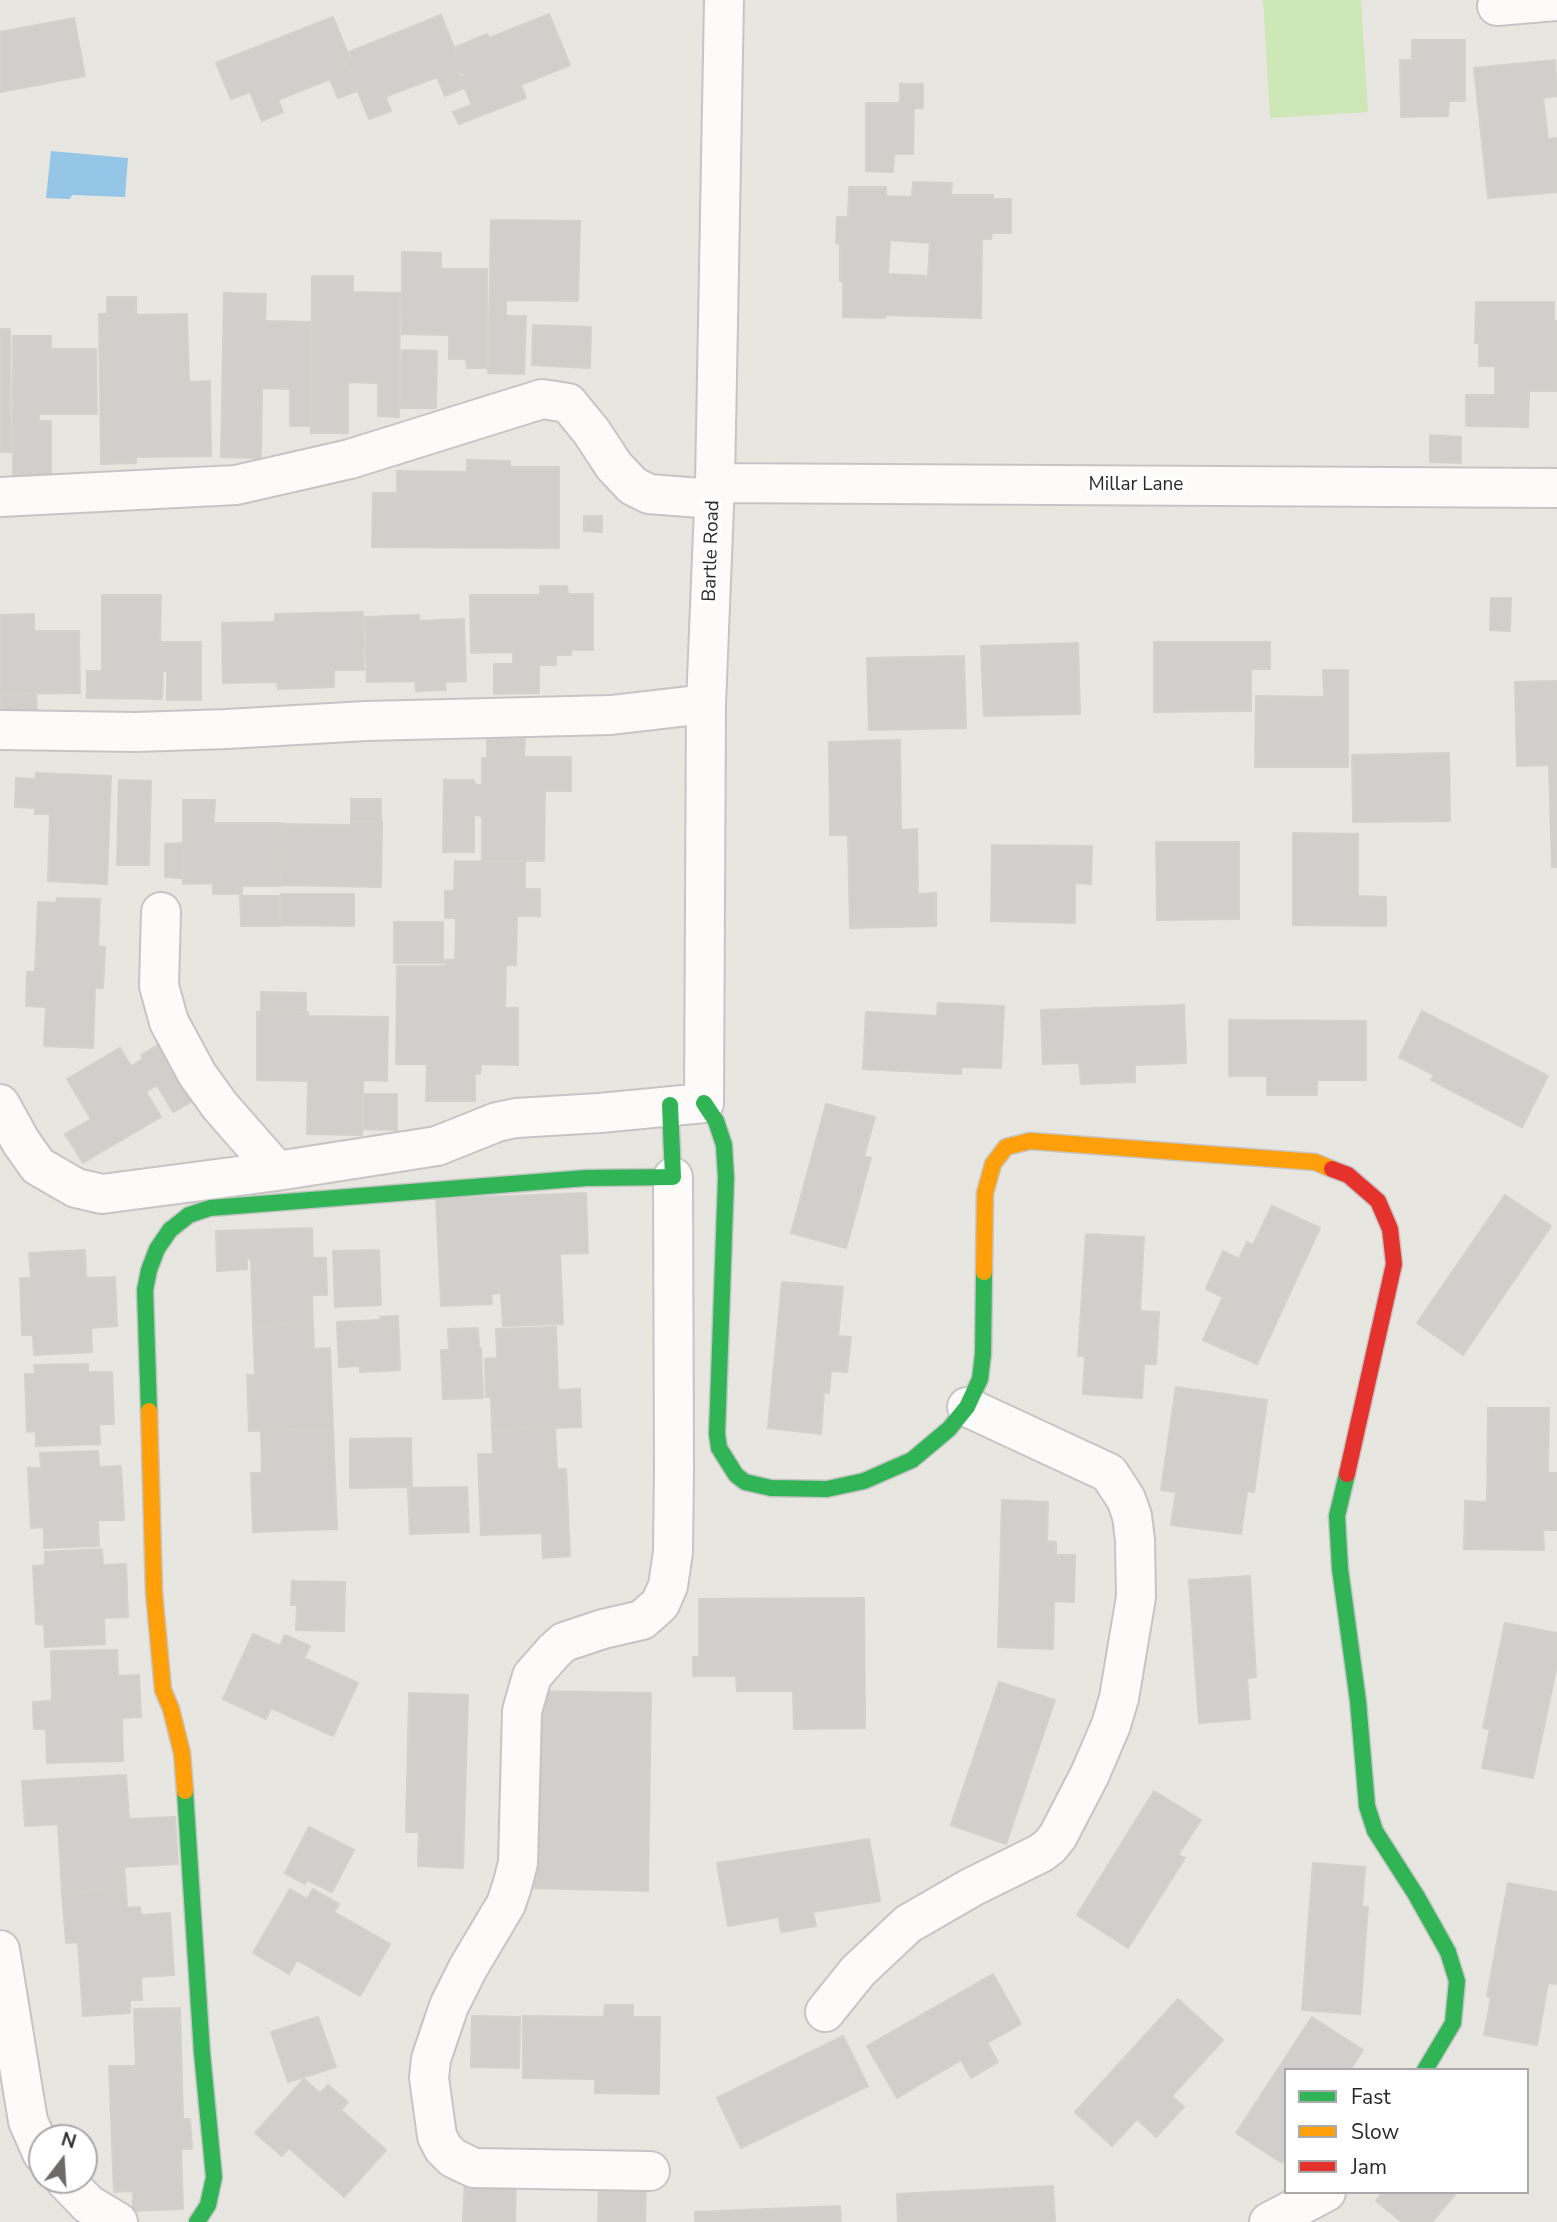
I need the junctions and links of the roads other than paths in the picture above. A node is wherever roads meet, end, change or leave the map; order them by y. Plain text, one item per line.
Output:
1 (724, 0) edge
2 (1557, 1) edge
3 (1497, 6) dead end
4 (1557, 488) edge
5 (714, 491) junction
6 (0, 497) edge
7 (706, 704) junction
8 (2, 730) dead end
9 (161, 912) dead end
10 (0, 1104) edge
11 (687, 1104) junction
12 (277, 1171) junction
13 (673, 1177) junction
14 (967, 1407) junction
15 (0, 1950) edge
16 (825, 2012) dead end
17 (1426, 2068) edge
18 (29, 2124) edge
19 (650, 2171) dead end
20 (78, 2194) edge
21 (1322, 2194) edge
22 (118, 2222) edge
23 (197, 2222) edge
24 (1269, 2222) edge

1 - 5 street, Bartle Road
2 - 3 street
4 - 5 street, Millar Lane
5 - 6 street, Millar Lane
5 - 7 street, Bartle Road
7 - 8 street
7 - 11 street, Bartle Road
9 - 12 street
10 - 12 street
11 - 12 street
11 - 13 street
11 - 14 street
13 - 19 street
13 - 23 street
14 - 16 street
14 - 17 street
15 - 18 street
20 - 22 street
21 - 24 street

